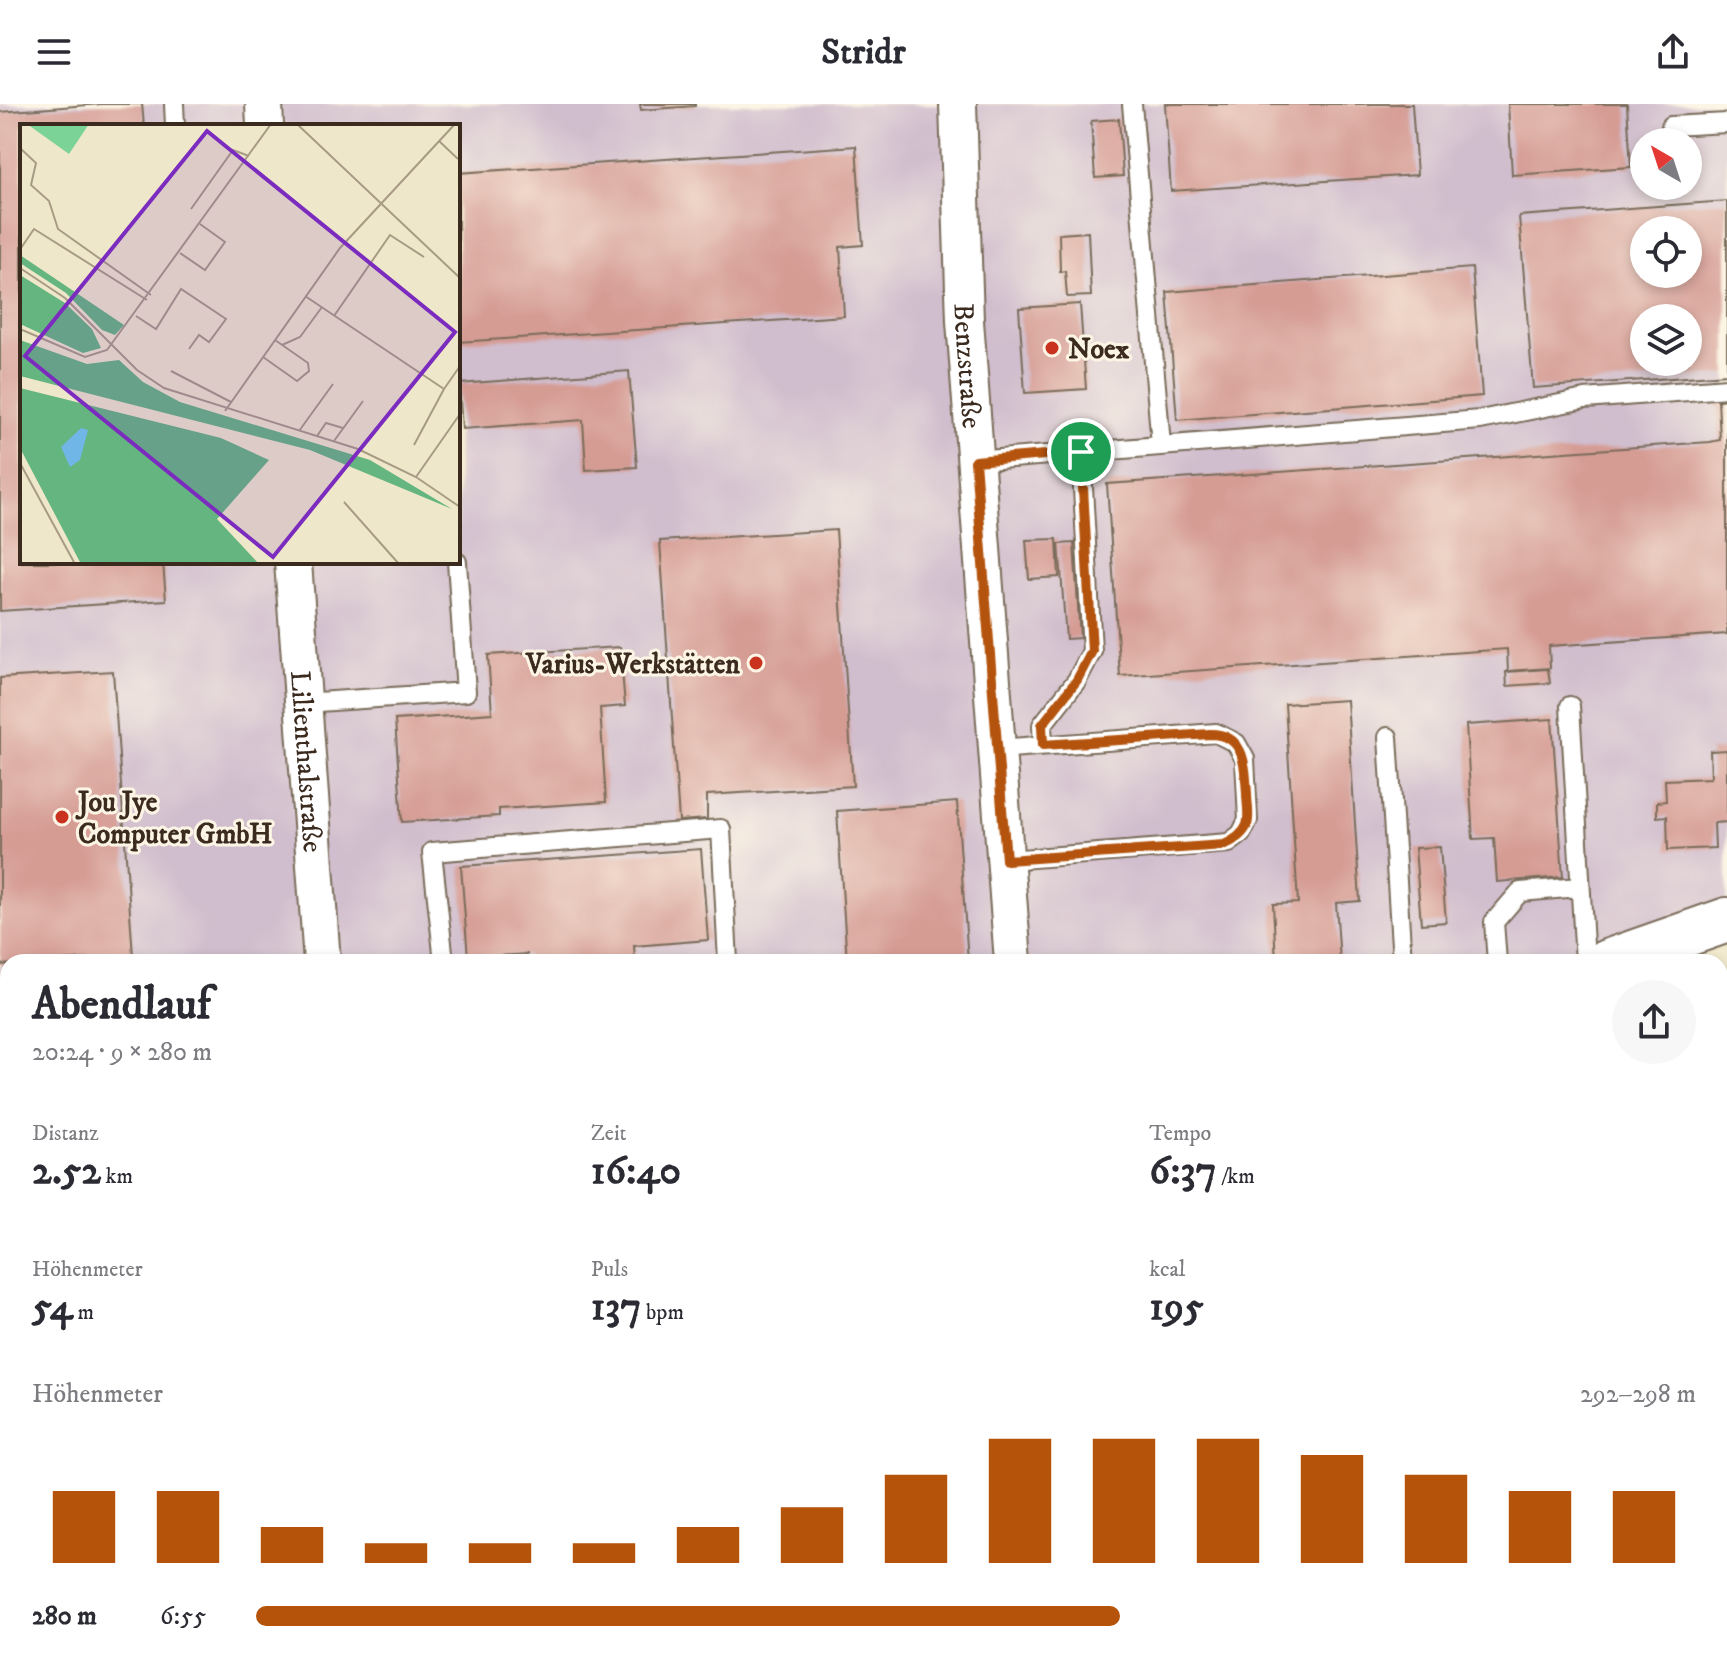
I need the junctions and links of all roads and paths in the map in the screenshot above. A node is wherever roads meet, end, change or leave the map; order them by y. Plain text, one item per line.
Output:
1 (174, 104) edge
2 (264, 104) edge
3 (958, 104) edge
4 (1132, 104) edge
5 (1727, 123) edge
6 (175, 124) edge
7 (265, 124) edge
8 (1671, 126) dead end
9 (1727, 388) edge
10 (1161, 445) junction
11 (1081, 452) junction
12 (975, 461) junction
13 (293, 564) edge
14 (457, 564) edge
15 (303, 703) junction
16 (1570, 706) dead end
17 (1388, 737) dead end
18 (1043, 745) junction
19 (998, 749) junction
20 (1006, 860) junction
21 (1579, 887) junction
22 (1727, 920) edge
23 (321, 954) edge
24 (443, 954) edge
25 (728, 954) edge
26 (1012, 954) edge
27 (1402, 954) edge
28 (1496, 954) edge
29 (1584, 954) edge
30 (1630, 954) edge

1 - 6 lane
2 - 7 street
3 - 12 street, Benzstraße
4 - 10 lane
5 - 8 lane
9 - 10 lane
10 - 11 lane
11 - 12 lane
11 - 18 lane
12 - 19 street, Benzstraße
13 - 15 street, Lilienthalstraße
14 - 15 lane
15 - 23 street, Lilienthalstraße
16 - 21 lane
17 - 27 lane
18 - 19 lane
18 - 20 lane
19 - 20 street, Benzstraße
20 - 26 street, Benzstraße
21 - 28 lane
21 - 29 lane
22 - 30 street
24 - 25 lane

